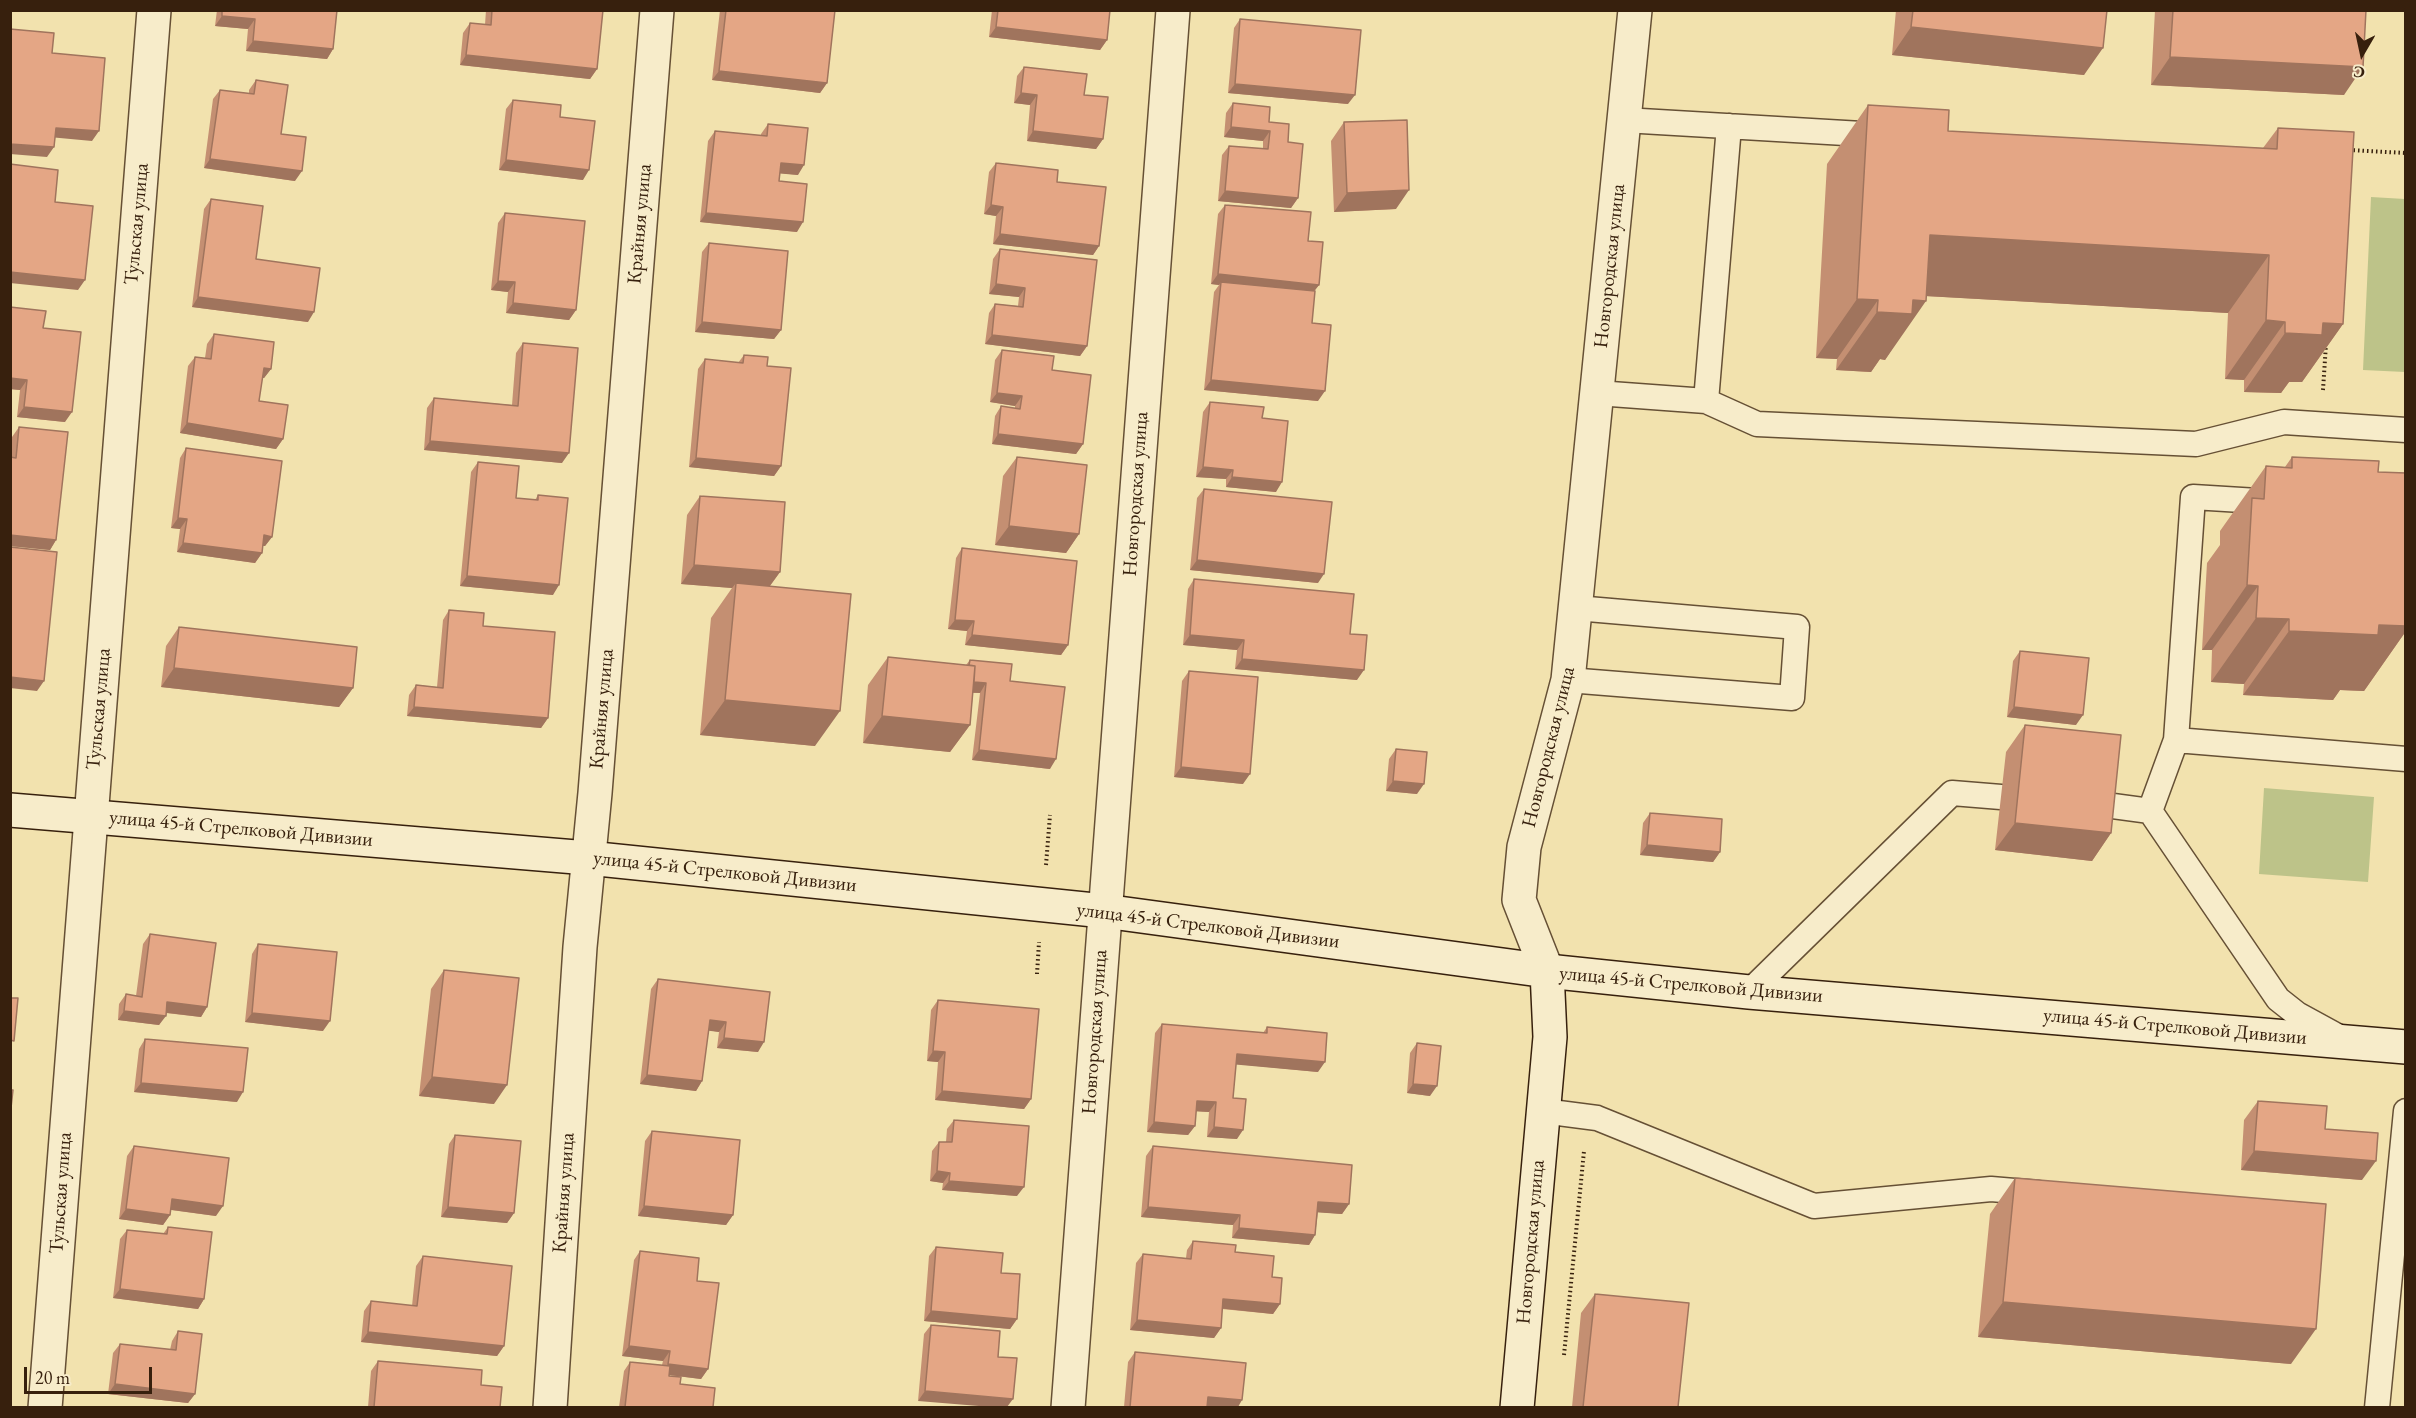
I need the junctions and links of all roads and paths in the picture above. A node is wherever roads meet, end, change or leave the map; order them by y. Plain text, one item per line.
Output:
1 (154, 10) edge
2 (657, 10) edge
3 (1173, 10) edge
4 (1635, 10) edge
5 (1624, 120) junction
6 (1729, 126) junction
7 (1906, 136) edge
8 (2347, 150) edge
9 (2406, 153) edge
10 (2326, 341) edge
11 (1597, 393) junction
12 (1706, 401) junction
13 (2322, 424) junction
14 (2406, 430) edge
15 (2300, 504) edge
16 (1576, 608) junction
17 (1568, 680) junction
18 (2176, 740) junction
19 (2406, 759) edge
20 (2001, 797) dead end
21 (2098, 804) edge
22 (10, 810) edge
23 (2150, 811) junction
24 (90, 817) junction
25 (588, 858) junction
26 (1104, 911) junction
27 (1547, 971) junction
28 (1749, 992) junction
29 (2349, 1042) junction
30 (2406, 1047) edge
31 (1543, 1111) junction
32 (2406, 1111) edge
33 (1588, 1117) junction
34 (2062, 1195) edge
35 (1568, 1317) dead end
36 (45, 1407) edge
37 (550, 1407) edge
38 (1068, 1407) edge
39 (1516, 1407) edge
40 (2377, 1407) edge

1 - 24 street, Тульская улица
2 - 25 street, Крайняя улица
3 - 26 street, Новгородская улица
4 - 5 street, Новгородская улица
5 - 6 lane
5 - 11 street, Новгородская улица
6 - 7 lane
6 - 12 lane
8 - 9 path
10 - 13 path
11 - 12 lane
11 - 16 street, Новгородская улица
12 - 13 lane
13 - 14 lane
15 - 18 lane
16 - 17 street, Новгородская улица
16 - 17 lane
17 - 27 street, Новгородская улица
18 - 19 lane
18 - 23 lane
20 - 28 lane
21 - 23 lane
22 - 24 street, улица 45-й Стрелковой Дивизии
23 - 29 lane
24 - 25 street, улица 45-й Стрелковой Дивизии
24 - 36 street, Тульская улица
25 - 26 street, улица 45-й Стрелковой Дивизии
25 - 37 street, Крайняя улица
26 - 27 street, улица 45-й Стрелковой Дивизии
26 - 38 street, Новгородская улица
27 - 28 street, улица 45-й Стрелковой Дивизии
27 - 31 street, Новгородская улица
28 - 29 street, улица 45-й Стрелковой Дивизии
29 - 30 street, улица 45-й Стрелковой Дивизии
31 - 33 lane
31 - 39 street, Новгородская улица
32 - 40 lane
33 - 34 lane
33 - 35 path

